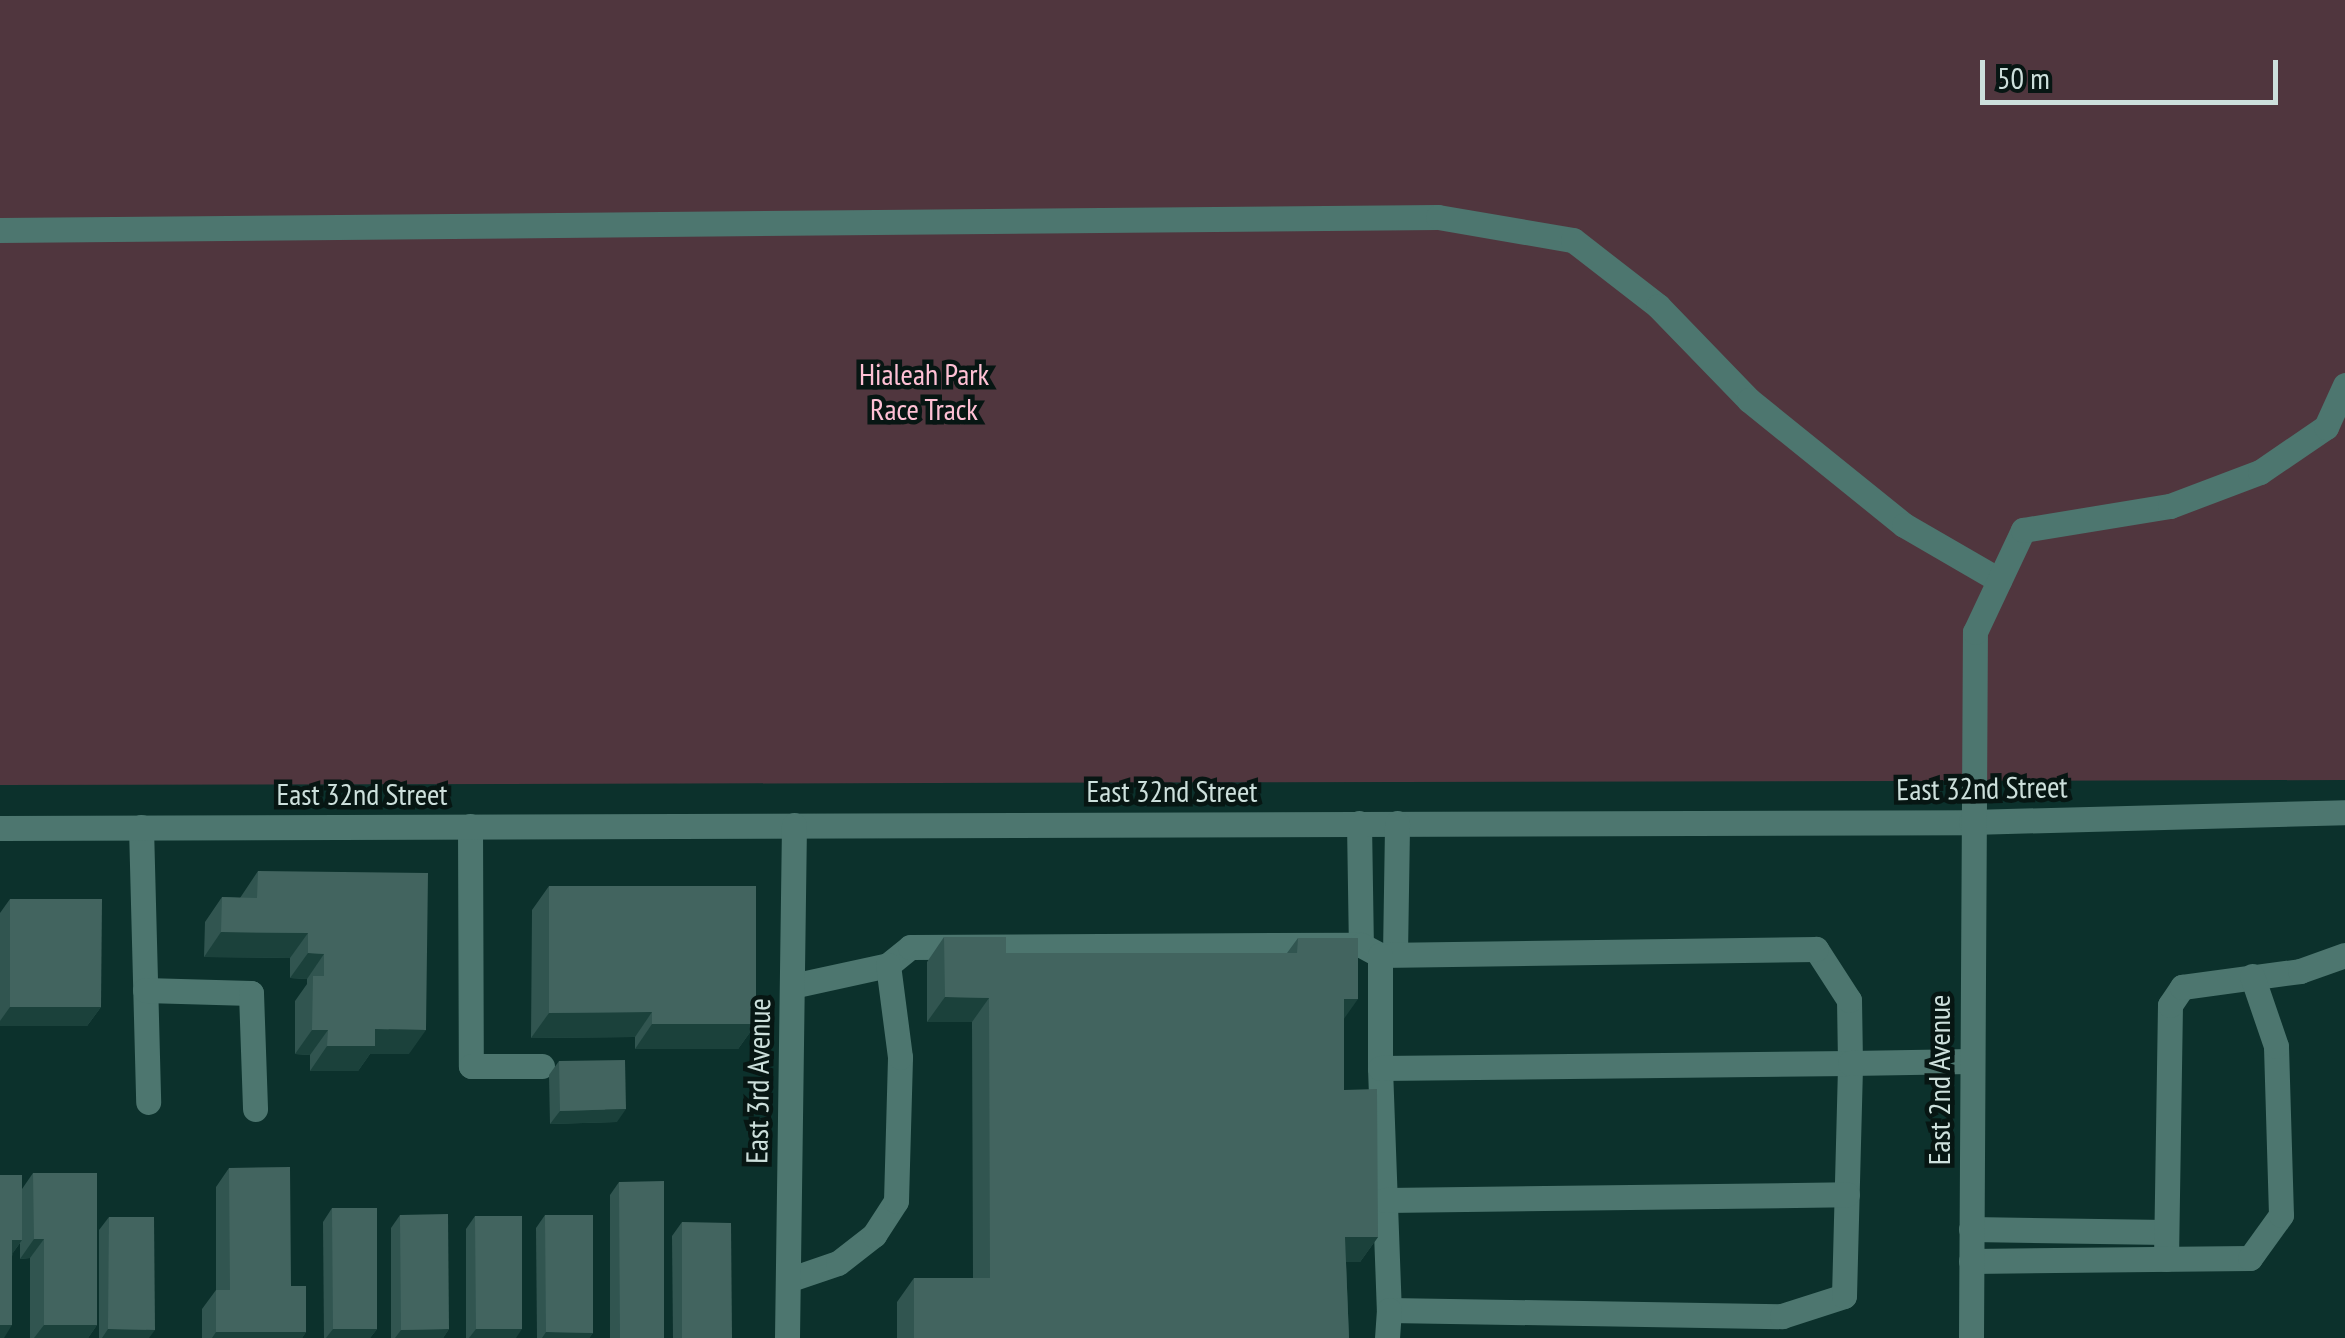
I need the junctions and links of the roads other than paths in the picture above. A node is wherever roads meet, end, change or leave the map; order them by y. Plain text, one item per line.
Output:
1 (0, 230) edge
2 (2345, 384) edge
3 (1999, 580) junction
4 (2345, 812) edge
5 (1971, 822) junction
6 (1359, 824) junction
7 (1397, 824) junction
8 (794, 825) junction
9 (470, 826) junction
10 (141, 827) junction
11 (0, 828) edge
12 (1379, 951) junction
13 (2345, 955) edge
14 (888, 965) junction
15 (2252, 976) junction
16 (792, 986) junction
17 (146, 990) junction
18 (1971, 1061) junction
19 (1850, 1063) junction
20 (542, 1066) dead end
21 (1380, 1068) junction
22 (148, 1102) dead end
23 (255, 1108) dead end
24 (1847, 1194) junction
25 (1385, 1200) junction
26 (1971, 1229) junction
27 (2166, 1232) junction
28 (2166, 1259) junction
29 (1971, 1261) junction
30 (788, 1280) junction
31 (1388, 1310) junction
32 (787, 1338) edge
33 (1387, 1338) edge
34 (1971, 1338) edge

1 - 3 street
2 - 3 street, East 2nd Avenue
3 - 5 street, East 2nd Avenue
4 - 5 street, East 32nd Street
5 - 7 street, East 32nd Street
5 - 18 street, East 2nd Avenue
6 - 7 street, East 32nd Street
6 - 8 street, East 32nd Street
6 - 12 street
7 - 12 street
8 - 9 street, East 32nd Street
8 - 16 street, East 3rd Avenue
9 - 10 street, East 32nd Street
9 - 20 street
10 - 11 street, East 32nd Street
10 - 17 street
12 - 14 street
12 - 19 street
12 - 21 street
13 - 15 street
14 - 16 street
14 - 30 street
15 - 27 street
15 - 28 street
16 - 30 street, East 3rd Avenue
17 - 22 street
17 - 23 street
18 - 19 street
18 - 26 street, East 2nd Avenue
19 - 21 street
19 - 24 street
21 - 25 street
24 - 25 street
24 - 31 street
25 - 31 street
26 - 27 street
26 - 29 street, East 2nd Avenue
27 - 28 street
28 - 29 street
29 - 34 street, East 2nd Avenue
30 - 32 street, East 3rd Avenue
31 - 33 street

